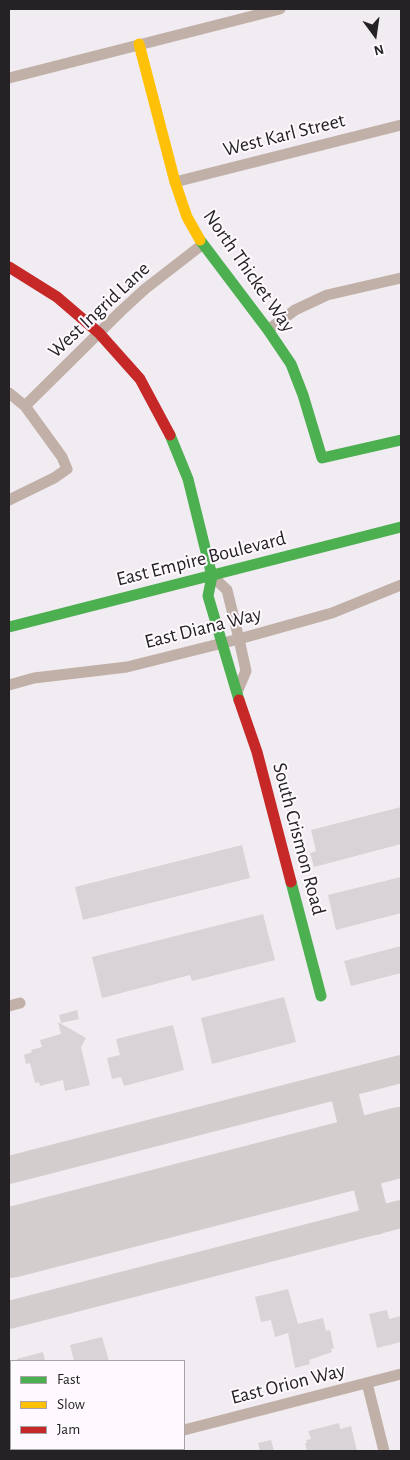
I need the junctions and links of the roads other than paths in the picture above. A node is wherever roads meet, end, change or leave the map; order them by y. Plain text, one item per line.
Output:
1 (280, 9) edge
2 (139, 44) junction
3 (9, 78) edge
4 (401, 125) edge
5 (175, 182) junction
6 (203, 244) junction
7 (9, 267) edge
8 (401, 278) edge
9 (268, 330) junction
10 (99, 333) junction
11 (9, 393) edge
12 (25, 406) junction
13 (401, 440) edge
14 (9, 500) edge
15 (401, 527) edge
16 (212, 576) junction
17 (401, 585) edge
18 (9, 627) edge
19 (239, 639) junction
20 (222, 643) junction
21 (9, 685) edge
22 (237, 692) junction
23 (321, 996) dead end
24 (20, 1003) dead end
25 (9, 1006) edge
26 (401, 1374) edge
27 (366, 1383) junction
28 (185, 1430) edge
29 (384, 1451) edge

1 - 2 street
2 - 3 street
2 - 5 street, North Thicket Way
4 - 5 street, West Karl Street
5 - 6 street, North Thicket Way
6 - 9 street, North Thicket Way
6 - 10 street, West Ingrid Lane
7 - 10 street
8 - 9 street
9 - 13 street, North Thicket Way
10 - 12 street, West Ingrid Lane
10 - 16 street
11 - 12 street
12 - 14 street
15 - 16 street, East Empire Boulevard
16 - 18 street, East Empire Boulevard
16 - 19 street
16 - 20 street, South Crismon Road
17 - 19 street, East Diana Way
19 - 20 street, East Diana Way
19 - 22 street
20 - 21 street, East Diana Way
20 - 22 street, South Crismon Road
22 - 23 street, South Crismon Road
24 - 25 street
26 - 27 street, East Orion Way
27 - 28 street, East Orion Way
27 - 29 street

